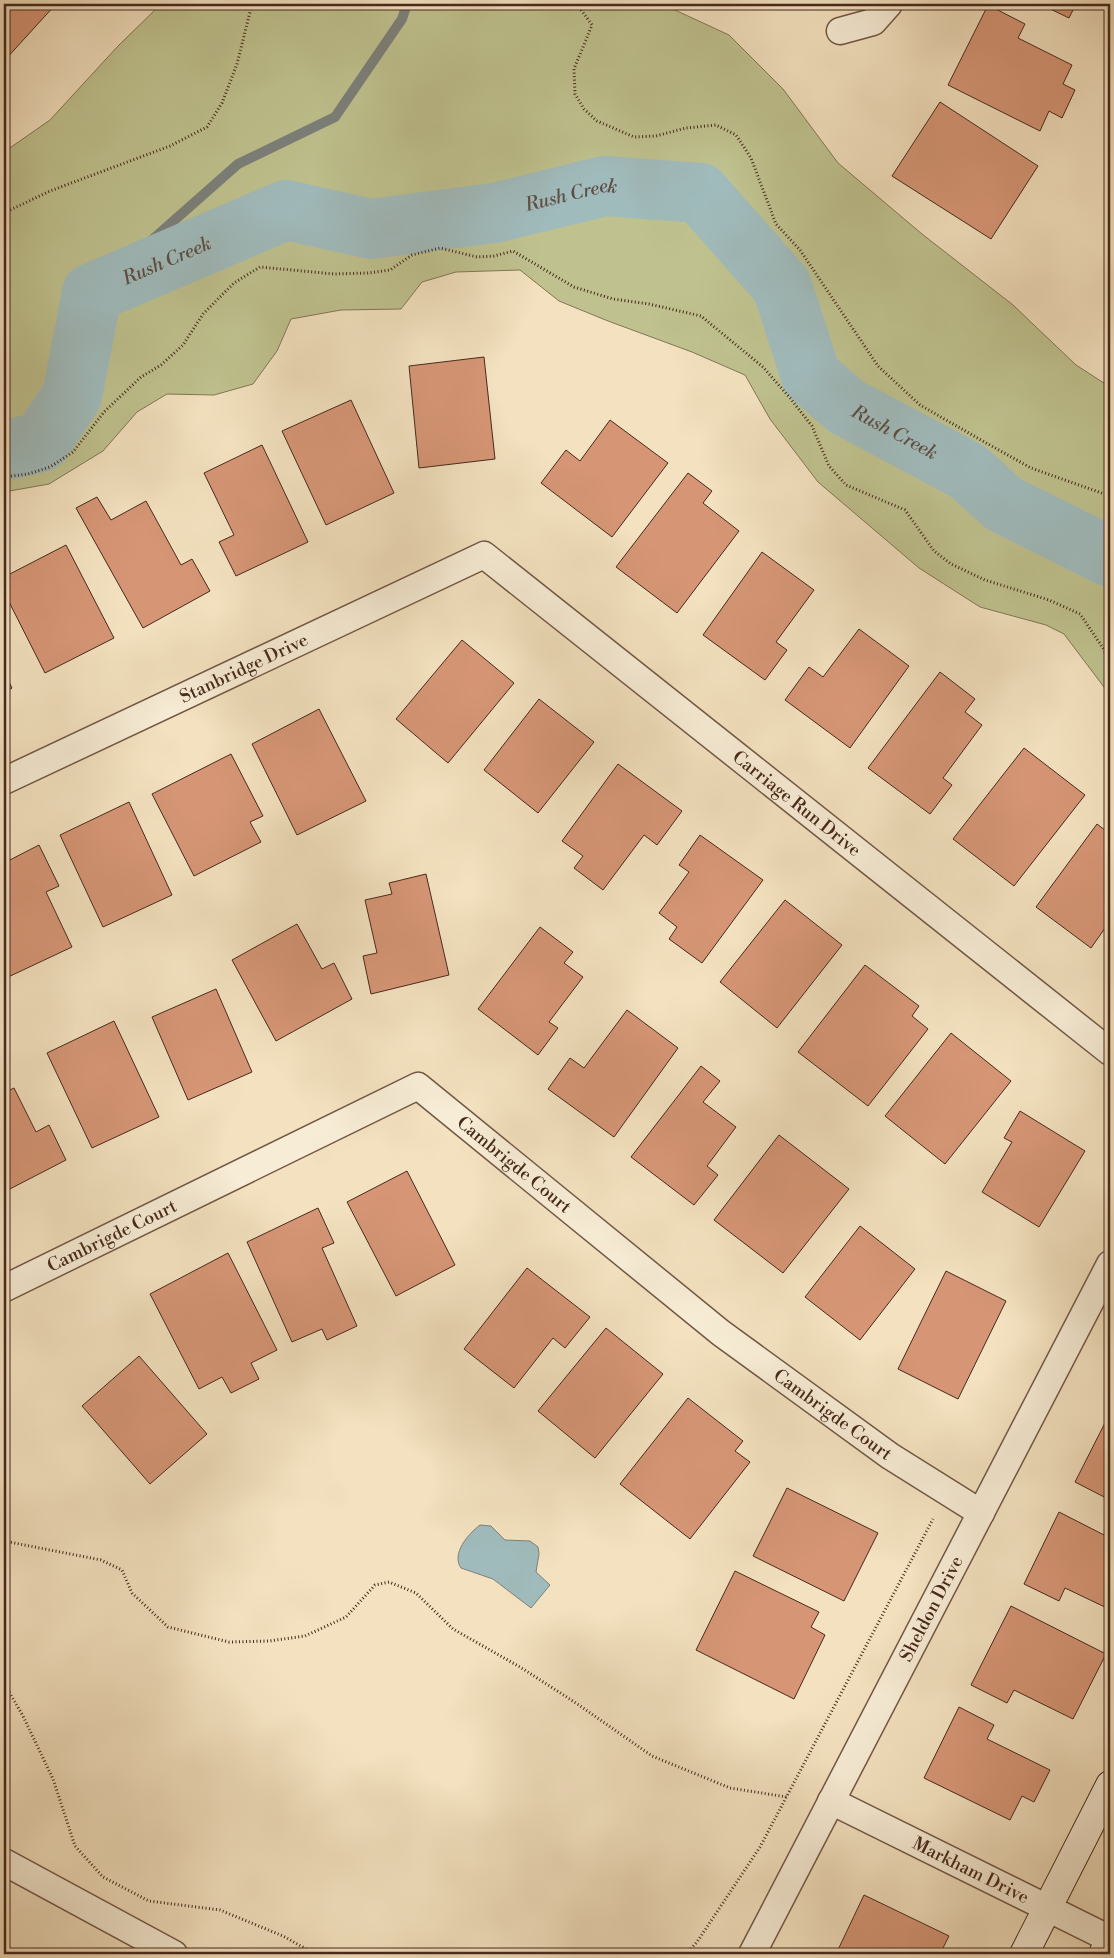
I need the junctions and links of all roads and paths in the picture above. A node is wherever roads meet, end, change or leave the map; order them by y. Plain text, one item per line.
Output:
1 (252, 4) edge
2 (577, 4) edge
3 (889, 4) edge
4 (840, 31) dead end
5 (4, 213) edge
6 (4, 477) edge
7 (1110, 496) edge
8 (484, 555) joint
9 (1110, 662) edge
10 (4, 780) edge
11 (1110, 1052) edge
12 (1110, 1264) edge
13 (5, 1288) edge
14 (947, 1492) junction
15 (981, 1513) junction
16 (4, 1541) edge
17 (4, 1684) edge
18 (1110, 1785) edge
19 (787, 1797) junction
20 (831, 1802) junction
21 (4, 1862) edge
22 (1048, 1907) junction
23 (1110, 1939) edge
24 (174, 1954) edge
25 (315, 1954) edge
26 (686, 1954) edge
27 (752, 1954) edge
28 (1024, 1954) edge
29 (1103, 1954) edge

1 - 5 path
2 - 7 path
3 - 4 street
6 - 9 path
8 - 10 street, Stanbridge Drive
8 - 11 street, Carriage Run Drive
12 - 15 street, Sheldon Drive
13 - 14 street, Cambrigde Court
14 - 15 street, Cambrigde Court
14 - 19 path
15 - 20 street, Sheldon Drive
16 - 19 path
17 - 25 path
18 - 22 main road
19 - 26 path
20 - 22 street, Markham Drive
20 - 27 street, Sheldon Drive
21 - 24 street
22 - 23 street, Markham Drive
22 - 28 main road
23 - 29 main road

